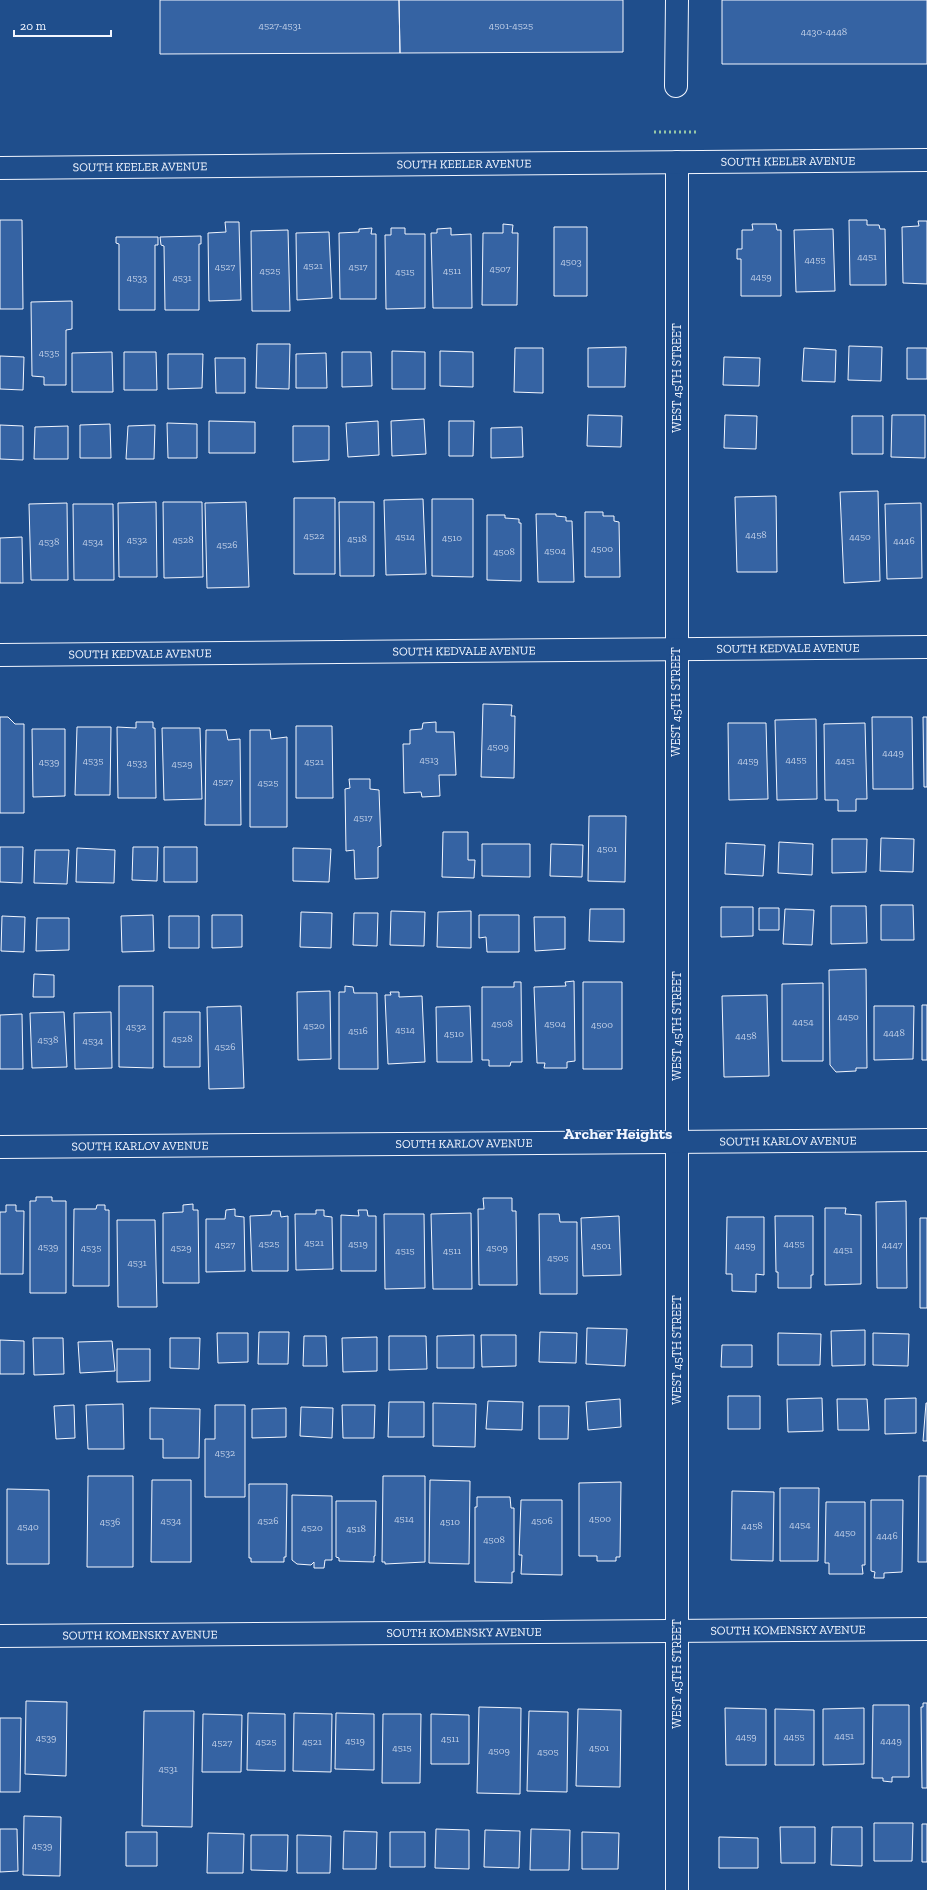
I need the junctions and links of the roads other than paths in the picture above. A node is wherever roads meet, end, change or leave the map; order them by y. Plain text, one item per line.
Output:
1 (677, 0) edge
2 (676, 86) dead end
3 (927, 160) edge
4 (677, 162) junction
5 (0, 168) edge
6 (927, 647) edge
7 (676, 649) junction
8 (0, 655) edge
9 (927, 1140) edge
10 (677, 1142) junction
11 (0, 1147) edge
12 (927, 1629) edge
13 (677, 1630) junction
14 (0, 1636) edge
15 (677, 1890) edge

1 - 2 street
3 - 4 street, SOUTH KEELER AVENUE
4 - 5 street, SOUTH KEELER AVENUE
4 - 7 street, WEST 45TH STREET
6 - 7 street, SOUTH KEDVALE AVENUE
7 - 8 street, SOUTH KEDVALE AVENUE
7 - 10 street, WEST 45TH STREET
9 - 10 street, SOUTH KARLOV AVENUE
10 - 11 street, SOUTH KARLOV AVENUE
10 - 13 street, WEST 45TH STREET
12 - 13 street, SOUTH KOMENSKY AVENUE
13 - 14 street, SOUTH KOMENSKY AVENUE
13 - 15 street, WEST 45TH STREET

